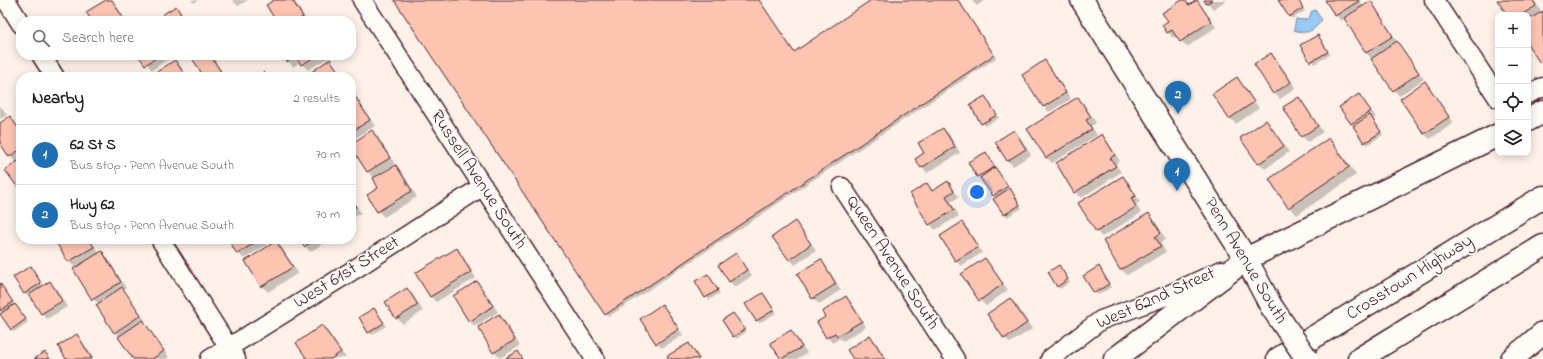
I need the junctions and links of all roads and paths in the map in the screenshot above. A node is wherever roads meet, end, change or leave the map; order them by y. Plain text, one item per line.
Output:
1 (6, 0) edge
2 (362, 0) edge
3 (1082, 0) edge
4 (1434, 0) edge
5 (16, 16) edge
6 (44, 60) edge
7 (52, 72) edge
8 (1543, 87) edge
9 (1495, 93) edge
10 (1531, 93) edge
11 (1543, 112) edge
12 (1531, 118) edge
13 (1495, 136) edge
14 (483, 186) junction
15 (842, 187) dead end
16 (1543, 197) edge
17 (163, 244) edge
18 (1543, 246) edge
19 (1246, 259) junction
20 (1543, 333) edge
21 (232, 353) edge
22 (210, 359) edge
23 (595, 359) edge
24 (955, 359) edge
25 (1050, 359) edge
26 (1114, 359) edge
27 (1278, 359) edge
28 (1307, 359) edge
29 (1359, 359) edge
30 (1512, 359) edge

1 - 5 street
2 - 14 street, Russell Avenue South
3 - 19 main road, Penn Avenue South
4 - 9 street
6 - 7 street
8 - 10 street
11 - 12 main road
13 - 19 main road
14 - 21 street, West 61st Street
14 - 23 street, Russell Avenue South
15 - 24 street, Queen Avenue South
16 - 27 main road, Crosstown Highway
17 - 21 street
18 - 29 main road
19 - 25 street, West 62nd Street
19 - 26 main road
19 - 28 main road, Penn Avenue South, bridge
20 - 30 main road
21 - 22 street, West 61st Street

